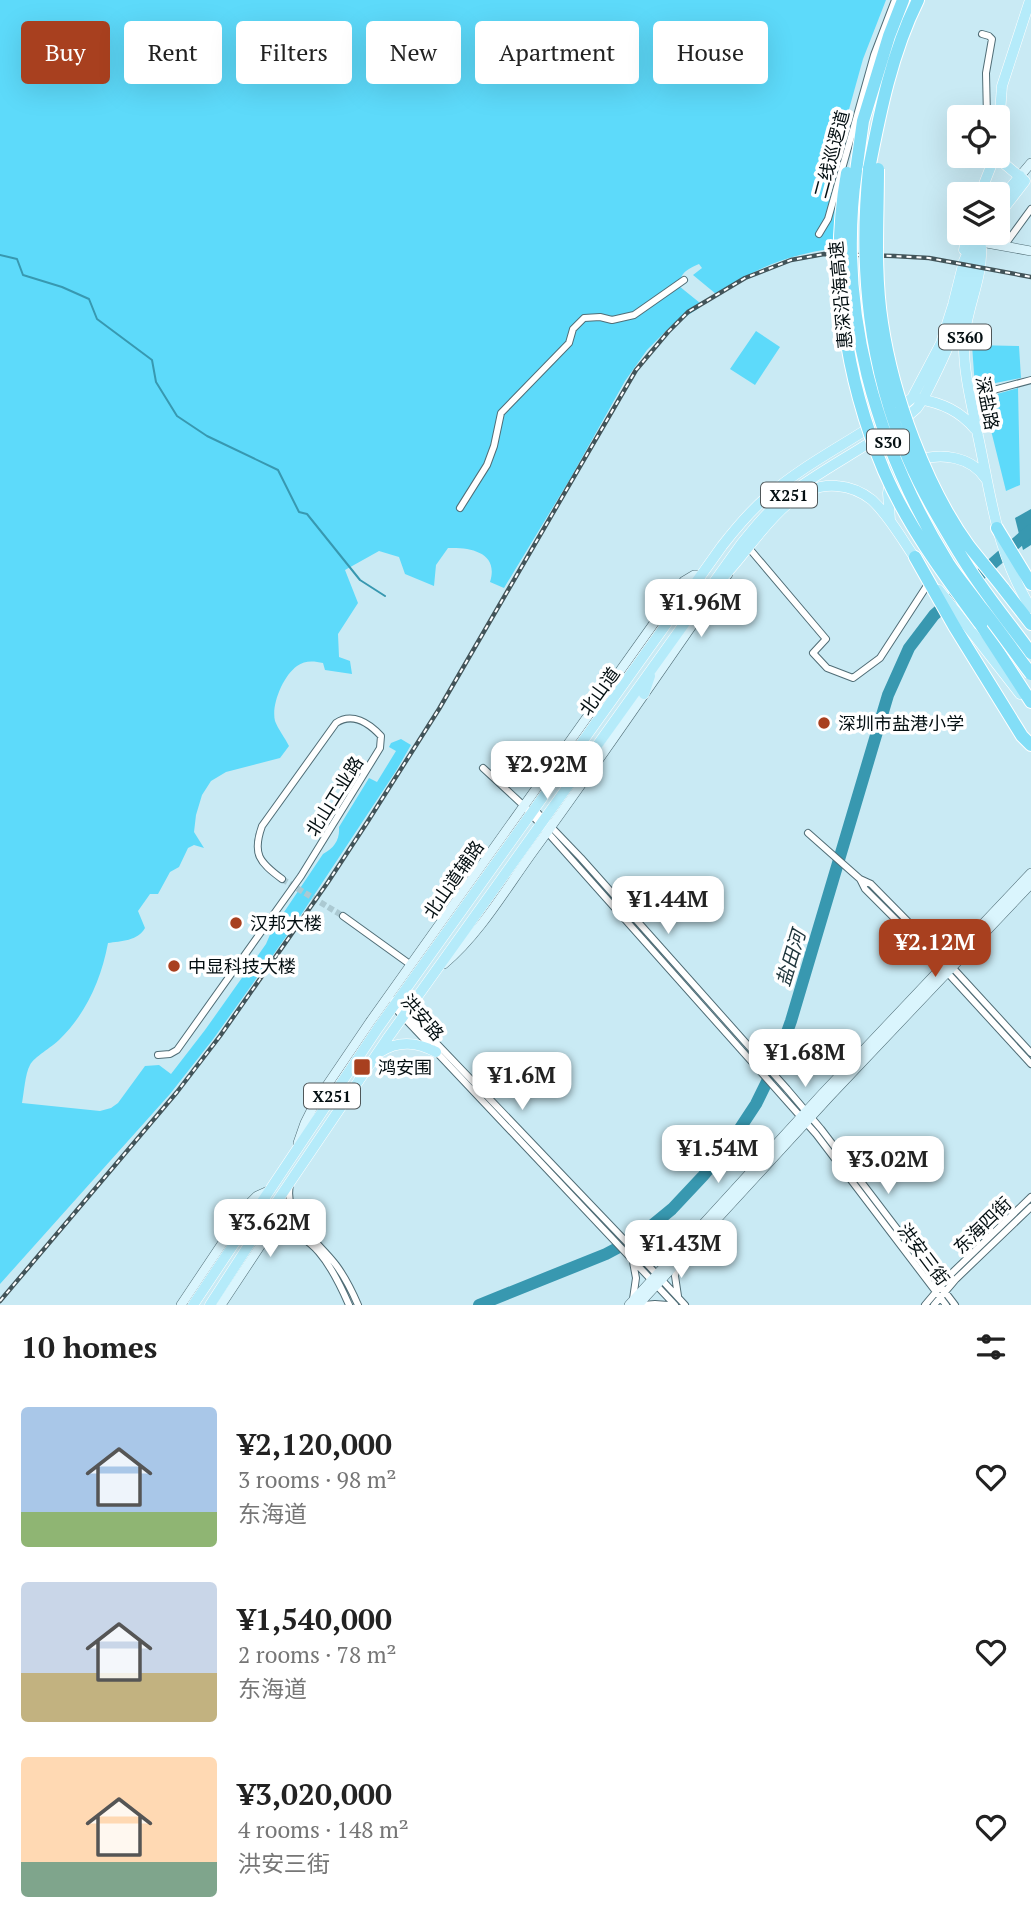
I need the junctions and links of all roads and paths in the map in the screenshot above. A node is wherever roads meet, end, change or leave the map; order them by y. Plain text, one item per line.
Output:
1 (895, 0) edge
2 (903, 0) edge
3 (918, 0) edge
4 (1030, 0) edge
5 (982, 34) dead end
6 (987, 105) edge
7 (1001, 105) edge
8 (1031, 163) edge
9 (1008, 168) edge
10 (863, 170) junction
11 (1025, 178) edge
12 (1010, 192) edge
13 (1010, 199) edge
14 (1031, 209) edge
15 (818, 234) dead end
16 (966, 245) edge
17 (975, 245) edge
18 (978, 245) edge
19 (981, 245) edge
20 (1004, 246) joint
21 (1031, 251) edge
22 (964, 261) junction
23 (684, 280) dead end
24 (965, 293) junction
25 (965, 326) junction
26 (1031, 380) edge
27 (971, 396) junction
28 (917, 399) junction
29 (903, 420) junction
30 (978, 432) junction
31 (890, 478) junction
32 (988, 482) junction
33 (460, 508) dead end
34 (890, 523) junction
35 (996, 528) joint
36 (748, 547) junction
37 (915, 557) joint
38 (1012, 564) junction
39 (733, 567) junction
40 (931, 581) junction
41 (1031, 584) edge
42 (701, 600) junction
43 (1031, 608) edge
44 (955, 620) junction
45 (1031, 624) edge
46 (1031, 653) edge
47 (654, 666) junction
48 (1031, 674) edge
49 (644, 694) junction
50 (1031, 705) edge
51 (1031, 745) edge
52 (483, 768) dead end
53 (530, 809) junction
54 (546, 825) junction
55 (808, 833) dead end
56 (1031, 873) edge
57 (282, 879) tunnel mouth
58 (1031, 884) edge
59 (343, 916) tunnel mouth
60 (411, 965) junction
61 (947, 967) junction
62 (393, 1002) junction
63 (405, 1014) junction
64 (436, 1052) junction
65 (1031, 1053) edge
66 (158, 1055) dead end
67 (374, 1057) junction
68 (1031, 1064) edge
69 (805, 1117) junction
70 (290, 1182) junction
71 (268, 1191) junction
72 (280, 1197) junction
73 (1031, 1197) edge
74 (1031, 1207) edge
75 (266, 1239) junction
76 (634, 1250) junction
77 (680, 1253) junction
78 (628, 1255) junction
79 (656, 1280) junction
80 (940, 1292) junction
81 (676, 1302) edge
82 (635, 1304) edge
83 (181, 1305) edge
84 (192, 1305) edge
85 (211, 1305) edge
86 (221, 1305) edge
87 (349, 1305) edge
88 (358, 1305) edge
89 (668, 1305) edge
90 (685, 1305) edge
91 (925, 1305) edge
92 (934, 1305) edge
93 (946, 1305) edge
94 (955, 1305) edge

1 - 15 street, 二线巡逻道
2 - 10 highway
3 - 10 highway
4 - 7 main road
5 - 6 street
8 - 11 street
9 - 11 main road
10 - 45 highway, bridge
10 - 46 highway, 惠深沿海高速 / S30, bridge
10 - 48 highway, 惠深沿海高速 / S30, bridge
10 - 50 highway, bridge
11 - 12 main road
11 - 13 main road
14 - 20 street
16 - 22 main road
17 - 22 main road, 北山道 / X251
18 - 24 main road
19 - 25 main road, 深盐路 / S360
20 - 21 street
22 - 28 main road, 北山道 / X251
23 - 33 street
24 - 25 main road
24 - 28 main road
25 - 27 main road, 深盐路 / S360
26 - 27 street
27 - 30 main road, 深盐路 / S360
28 - 29 main road
28 - 30 main road
28 - 53 main road, 北山道 / X251
29 - 31 main road
29 - 42 main road, 北山道 / X251
30 - 32 main road, 深盐路 / S360
31 - 32 main road
31 - 34 main road
32 - 35 main road, 深盐路 / S360
34 - 36 main road
34 - 37 main road
35 - 38 highway
36 - 39 main road
36 - 40 street
37 - 40 highway
38 - 41 highway
38 - 43 main road
39 - 42 main road
39 - 49 street
40 - 44 main road
40 - 44 highway
42 - 47 main road, 北山道 / X251
44 - 50 main road
44 - 51 highway
47 - 49 main road
47 - 54 main road, 北山道 / X251
49 - 54 street
52 - 53 street, 洪安三街
53 - 54 street, 洪安三街
53 - 60 street, 北山道辅路
53 - 62 main road, 北山道 / X251
54 - 63 main road, 北山道 / X251
54 - 69 street, 洪安三街
54 - 69 street, 洪安三街
55 - 61 street
56 - 61 street
57 - 66 street, 北山工业路
58 - 61 street
59 - 60 street
60 - 62 street, 北山道辅路
61 - 65 street
61 - 68 street
61 - 69 street
62 - 63 street, 洪安路
62 - 71 main road, 北山道 / X251
63 - 64 street, 洪安路
63 - 67 main road, 北山道 / X251
63 - 76 street, 洪安路
64 - 67 main road
64 - 78 street, 洪安路
67 - 70 main road, 北山道 / X251
69 - 77 street
69 - 80 street, 洪安三街
70 - 72 main road, 北山道 / X251
70 - 88 street
71 - 83 street
71 - 84 main road, 北山道 / X251
72 - 75 street
72 - 85 main road, 北山道 / X251
73 - 80 street, 东海四街
74 - 80 street, 东海四街
75 - 86 street
75 - 87 street
76 - 77 street
76 - 79 street, 洪安路
77 - 79 street
77 - 81 street
78 - 79 street, 洪安路
78 - 82 street
79 - 81 street, 洪安路
79 - 82 street
80 - 91 street, 东海四街
80 - 92 street, 东海四街
80 - 93 street, 洪安三街
80 - 94 street, 洪安三街
81 - 90 street, 洪安路
82 - 89 street

